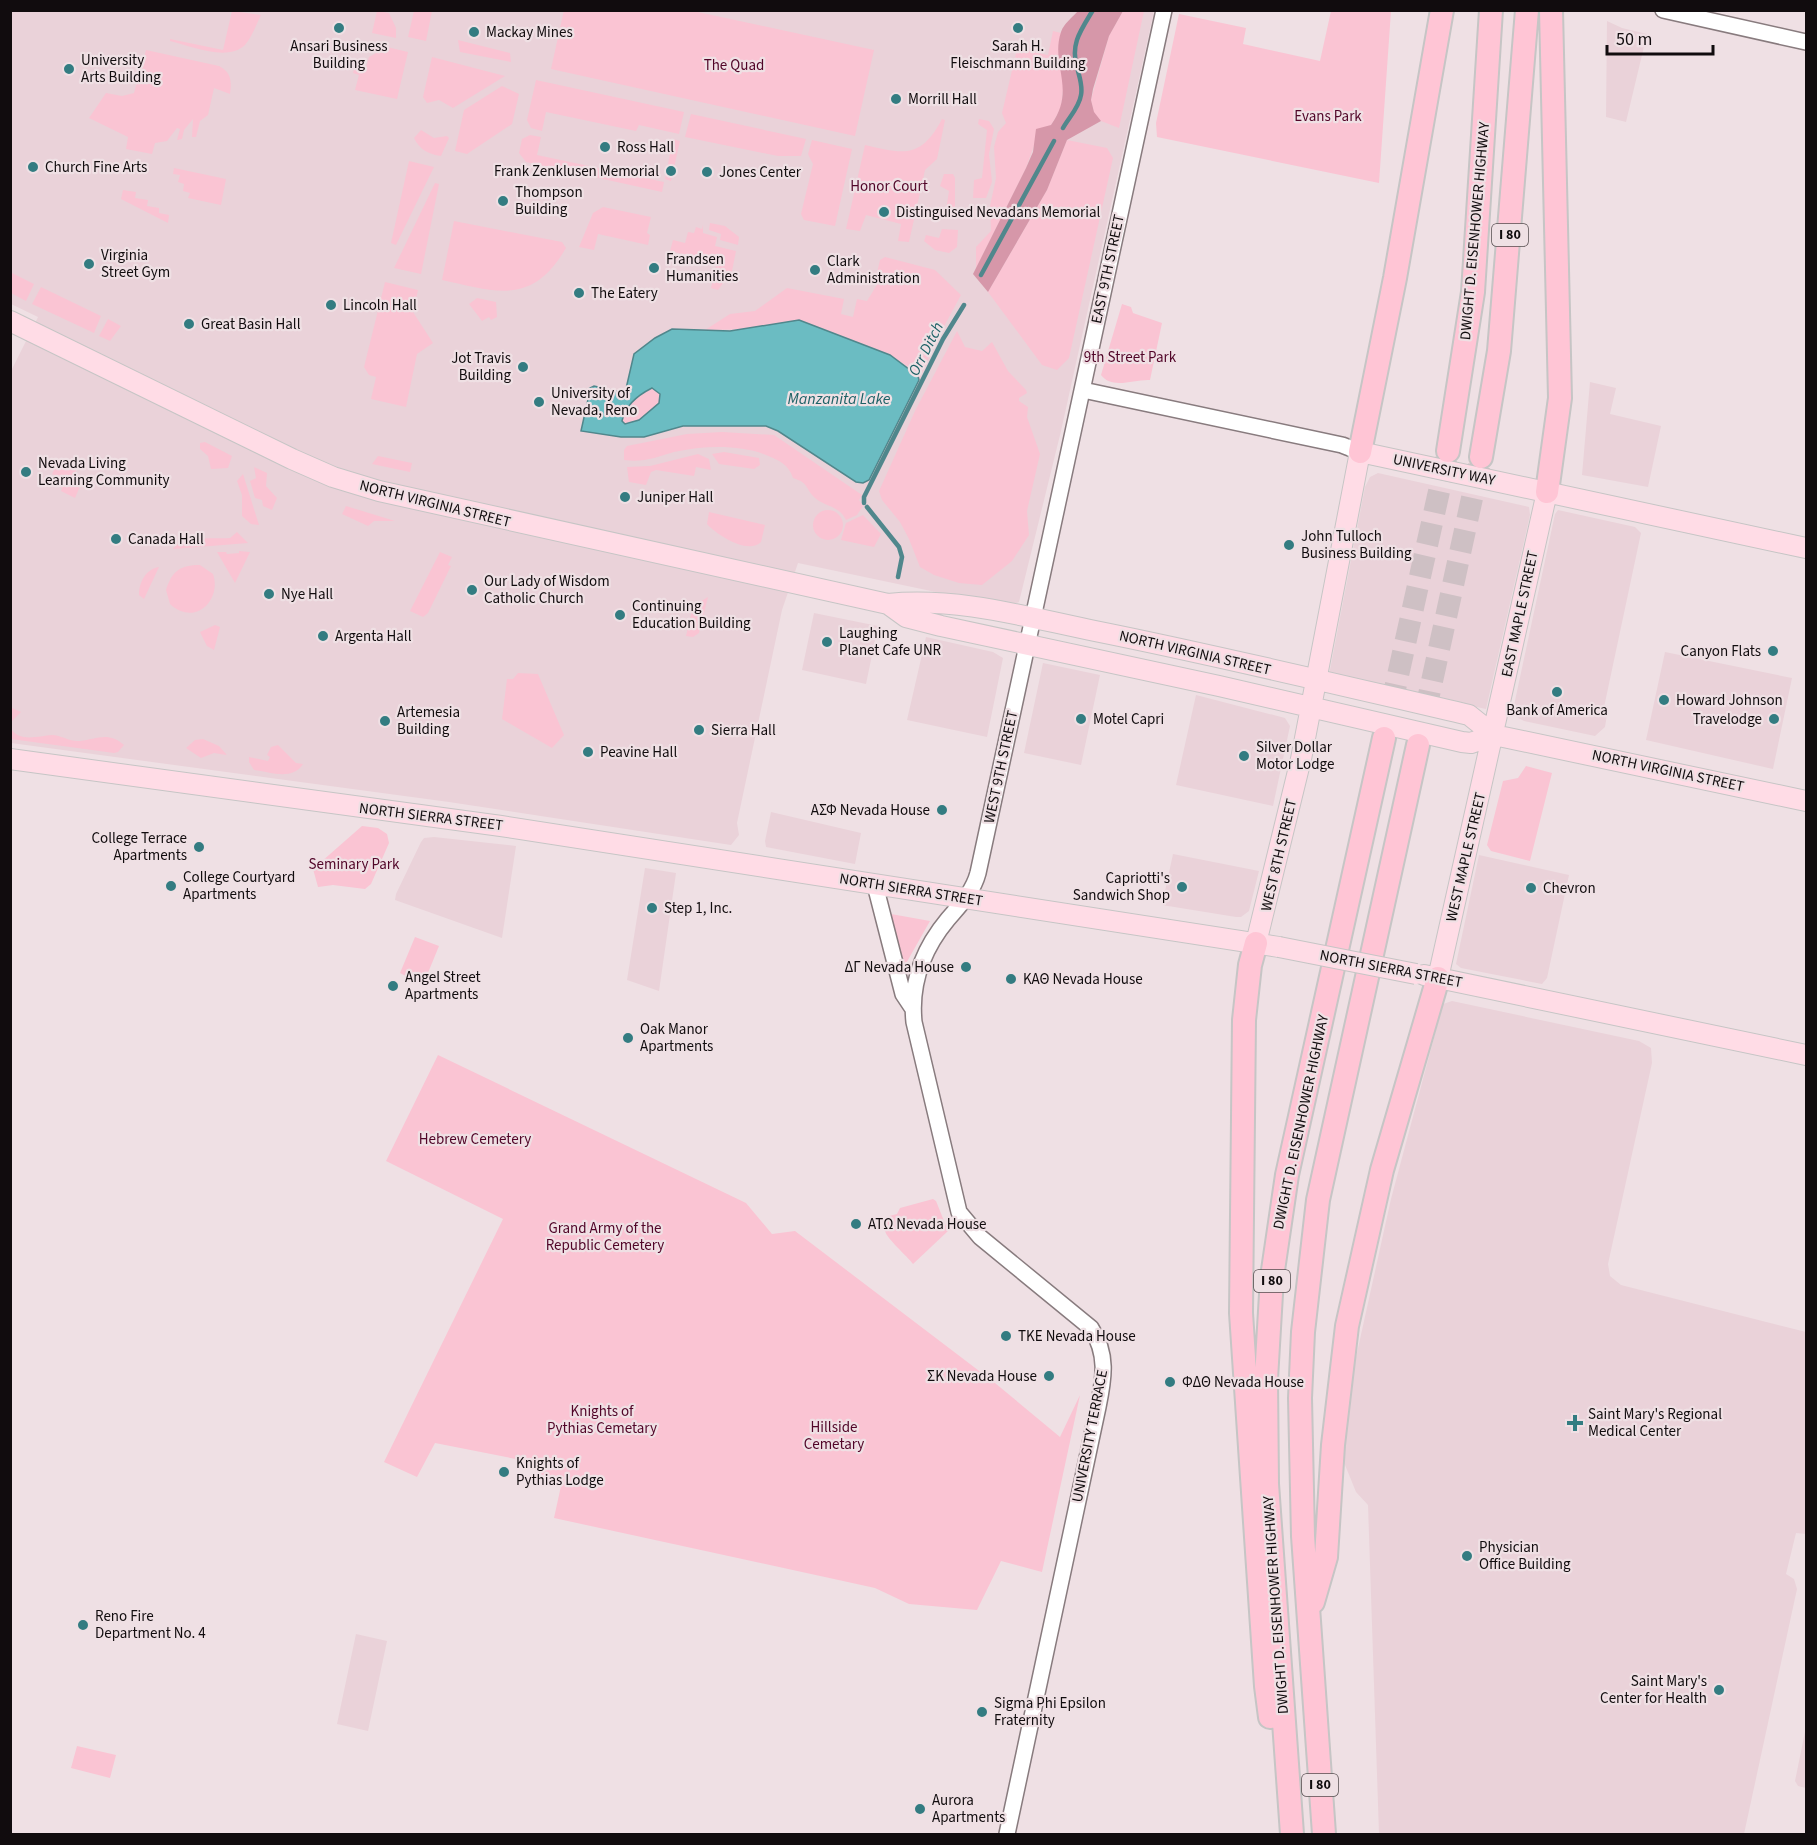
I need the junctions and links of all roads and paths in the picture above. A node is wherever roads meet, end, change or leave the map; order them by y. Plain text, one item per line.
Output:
1 (1164, 10) edge
2 (1442, 10) edge
3 (1491, 10) edge
4 (1527, 10) edge
5 (1551, 10) edge
6 (1663, 10) edge
7 (1806, 42) edge
8 (10, 321) edge
9 (1083, 390) junction
10 (1448, 451) tunnel mouth
11 (1360, 452) junction
12 (1481, 457) tunnel mouth
13 (1547, 492) junction
14 (1806, 548) edge
15 (888, 604) junction
16 (1030, 632) junction
17 (1313, 694) junction
18 (1494, 735) junction
19 (1384, 738) tunnel mouth
20 (1418, 745) tunnel mouth
21 (10, 759) edge
22 (1806, 801) edge
23 (875, 885) junction
24 (966, 898) junction
25 (1256, 944) junction
26 (1427, 976) junction
27 (913, 1009) junction
28 (1806, 1055) edge
29 (1308, 1621) junction
30 (1007, 1834) edge
31 (1290, 1834) edge
32 (1324, 1834) edge

1 - 9 street, EAST 9TH STREET
2 - 11 highway
3 - 10 highway, DWIGHT D. EISENHOWER HIGHWAY / I 80
4 - 12 highway, I 80
5 - 13 highway
6 - 7 street
8 - 15 main road, NORTH VIRGINIA STREET
9 - 11 street, UNIVERSITY WAY
9 - 16 street, EAST 9TH STREET
11 - 13 main road, UNIVERSITY WAY
11 - 17 main road, WEST 8TH STREET
13 - 14 main road, UNIVERSITY WAY
13 - 18 main road, EAST MAPLE STREET
15 - 16 main road, NORTH VIRGINIA STREET
15 - 16 main road, NORTH VIRGINIA STREET
16 - 17 main road, NORTH VIRGINIA STREET
16 - 17 main road, NORTH VIRGINIA STREET
16 - 24 street, WEST 9TH STREET
17 - 18 main road, NORTH VIRGINIA STREET
17 - 18 main road, NORTH VIRGINIA STREET
17 - 25 main road, WEST 8TH STREET
18 - 22 main road, NORTH VIRGINIA STREET
18 - 26 main road, WEST MAPLE STREET
19 - 31 highway, DWIGHT D. EISENHOWER HIGHWAY / I 80
20 - 29 highway, DWIGHT D. EISENHOWER HIGHWAY / I 80
21 - 23 main road, NORTH SIERRA STREET
23 - 24 main road, NORTH SIERRA STREET
23 - 27 street
24 - 25 main road, NORTH SIERRA STREET
24 - 27 street, UNIVERSITY TERRACE
25 - 26 main road, NORTH SIERRA STREET, bridge
25 - 31 highway
26 - 28 main road, NORTH SIERRA STREET
26 - 29 highway
27 - 30 street, UNIVERSITY TERRACE
29 - 32 highway, DWIGHT D. EISENHOWER HIGHWAY / I 80

